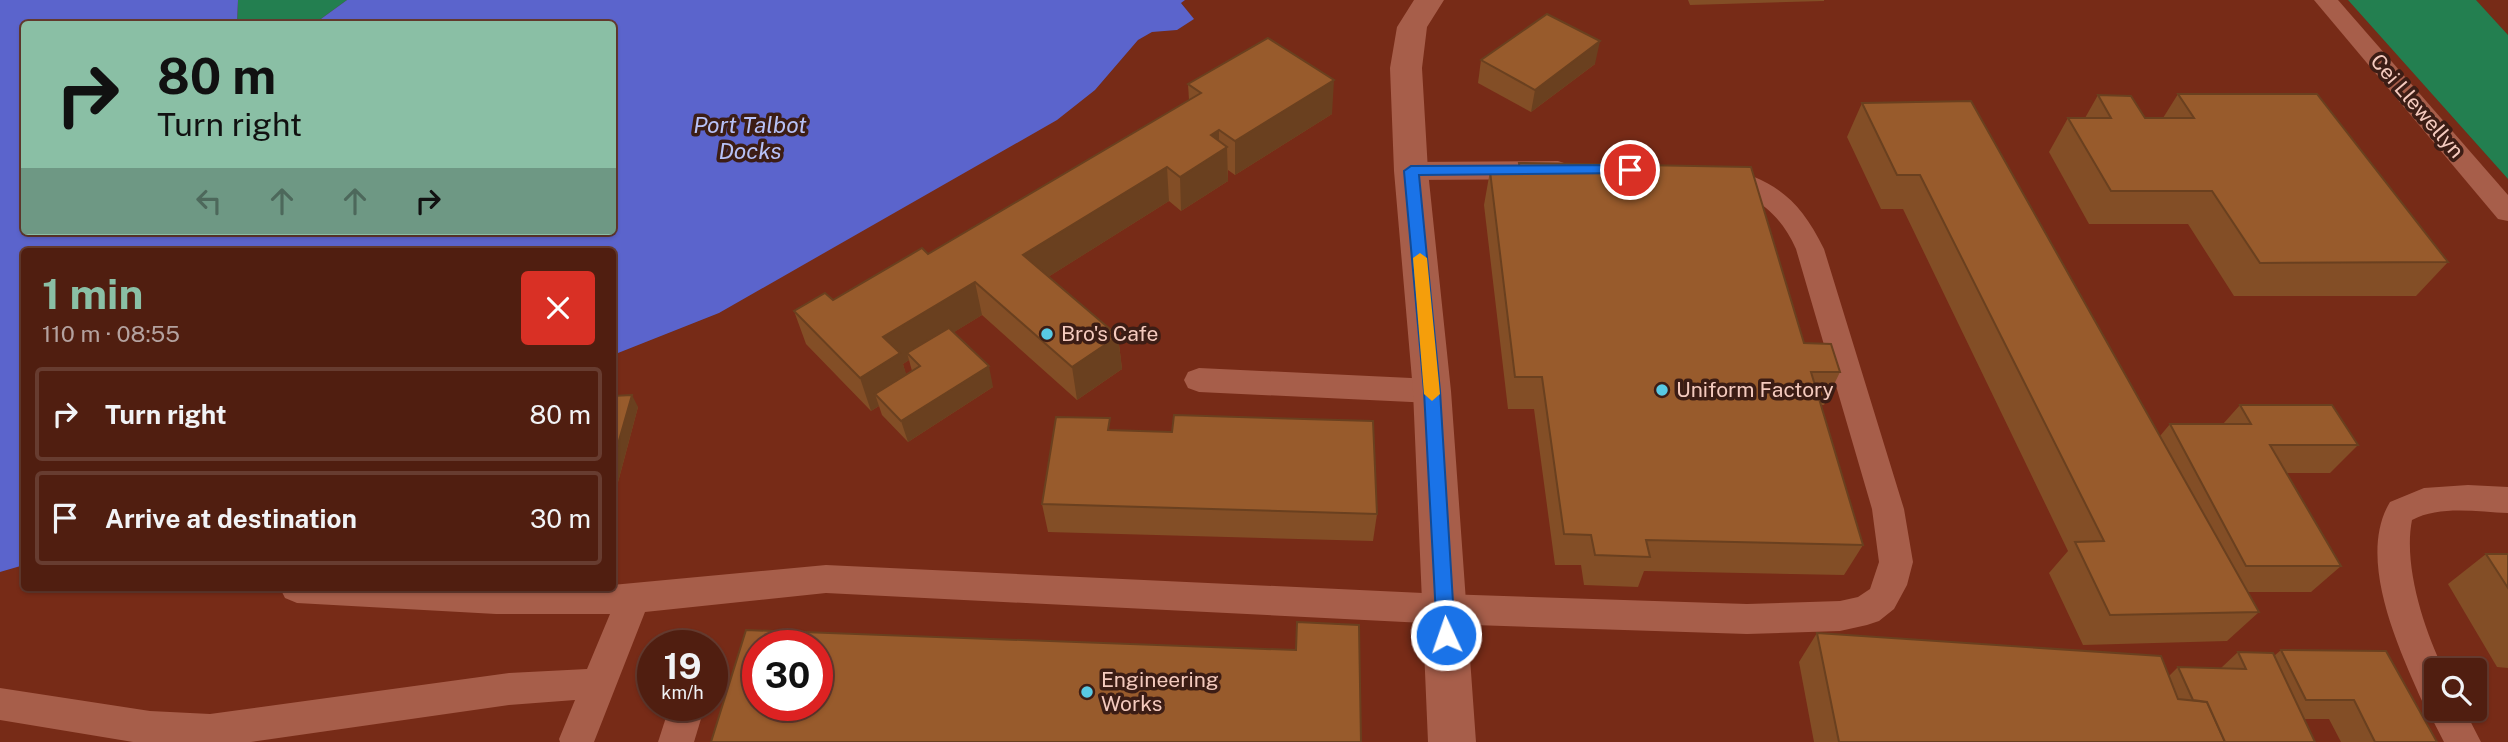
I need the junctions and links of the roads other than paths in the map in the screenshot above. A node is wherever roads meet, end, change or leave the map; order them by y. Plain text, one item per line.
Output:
1 (1429, 0) edge
2 (2326, 0) edge
3 (1589, 170) edge
4 (1411, 171) junction
5 (1693, 172) edge
6 (2508, 212) edge
7 (1199, 380) dead end
8 (1432, 391) junction
9 (2508, 500) edge
10 (353, 591) edge
11 (633, 598) junction
12 (1444, 608) junction
13 (2424, 662) edge
14 (598, 686) junction
15 (0, 704) edge
16 (2452, 721) edge
17 (577, 739) dead end
18 (1452, 742) edge
19 (2463, 742) edge

1 - 4 street
2 - 6 lane, Cei Llewellyn
3 - 4 lane
4 - 8 street
5 - 12 lane
7 - 8 lane
8 - 12 street
9 - 13 lane
10 - 11 lane
11 - 12 lane
11 - 14 lane
12 - 18 street
14 - 15 lane
14 - 17 lane
16 - 19 lane

